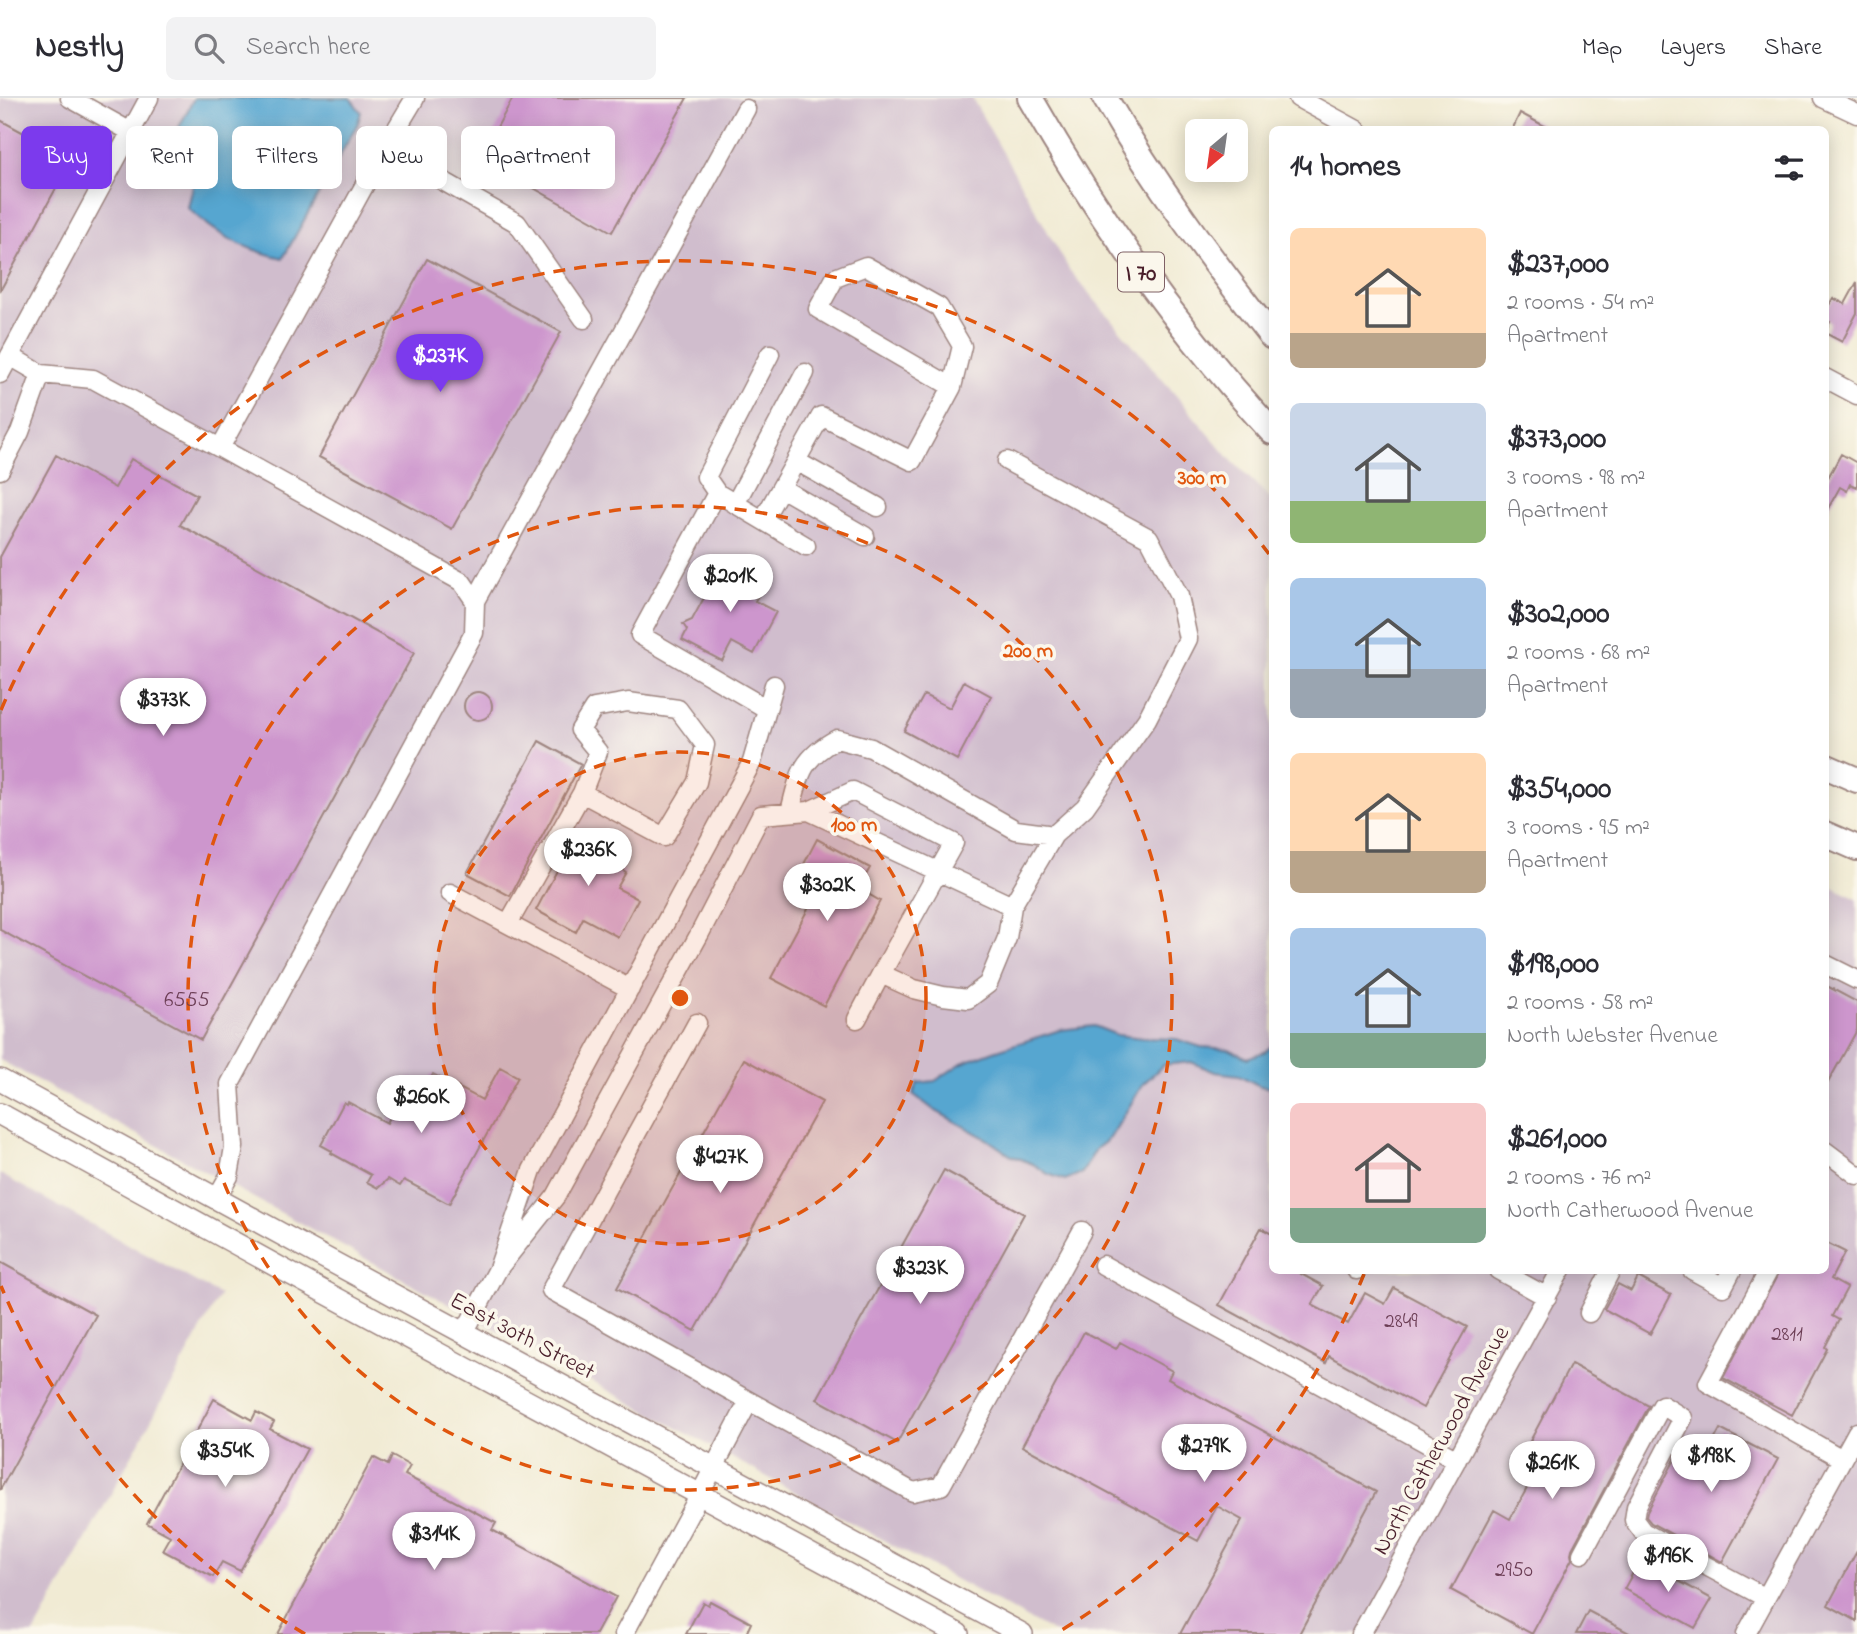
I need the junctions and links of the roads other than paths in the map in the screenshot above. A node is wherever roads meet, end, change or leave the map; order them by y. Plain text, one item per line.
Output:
1 (70, 98) edge
2 (149, 98) edge
3 (415, 98) edge
4 (1030, 98) edge
5 (1105, 98) edge
6 (1297, 98) edge
7 (1822, 98) edge
8 (746, 109) dead end
9 (1857, 114) edge
10 (134, 126) edge
11 (398, 126) edge
12 (1350, 126) edge
13 (126, 129) edge
14 (126, 141) edge
15 (447, 184) edge
16 (362, 189) edge
17 (584, 319) dead end
18 (1269, 333) edge
19 (769, 354) dead end
20 (9, 356) junction
21 (805, 373) dead end
22 (0, 374) edge
23 (41, 374) junction
24 (1829, 380) edge
25 (952, 387) junction
26 (1856, 393) edge
27 (1269, 429) edge
28 (220, 448) junction
29 (796, 461) junction
30 (1007, 461) dead end
31 (0, 470) edge
32 (781, 488) junction
33 (717, 493) junction
34 (735, 504) junction
35 (878, 507) dead end
36 (763, 520) junction
37 (865, 536) dead end
38 (806, 546) dead end
39 (475, 601) junction
40 (774, 685) dead end
41 (767, 709) junction
42 (1829, 768) edge
43 (1857, 780) edge
44 (582, 793) junction
45 (809, 811) junction
46 (790, 813) junction
47 (1054, 835) junction
48 (1829, 836) edge
49 (1857, 848) edge
50 (938, 871) junction
51 (450, 893) dead end
52 (1012, 906) junction
53 (508, 924) junction
54 (1829, 966) edge
55 (881, 974) junction
56 (1857, 980) edge
57 (630, 989) junction
58 (857, 1019) dead end
59 (697, 1023) dead end
60 (0, 1080) edge
61 (0, 1114) edge
62 (1829, 1158) edge
63 (1857, 1175) edge
64 (216, 1199) junction
65 (202, 1225) junction
66 (1082, 1231) dead end
67 (1102, 1265) dead end
68 (498, 1269) junction
69 (1505, 1274) edge
70 (1559, 1274) edge
71 (1609, 1274) edge
72 (1699, 1274) edge
73 (1730, 1274) edge
74 (1767, 1274) edge
75 (1547, 1297) junction
76 (1589, 1312) dead end
77 (464, 1333) junction
78 (749, 1401) junction
79 (1857, 1432) edge
80 (1842, 1459) junction
81 (1457, 1460) junction
82 (714, 1468) junction
83 (700, 1494) junction
84 (1582, 1554) dead end
85 (1766, 1598) junction
86 (624, 1634) edge
87 (958, 1634) edge
88 (1021, 1634) edge
89 (1362, 1634) edge
90 (1746, 1634) edge

1 - 13 street
2 - 10 street
3 - 11 street
4 - 27 highway, I 70
5 - 18 highway, I 70
6 - 12 street
7 - 9 street
8 - 39 street
14 - 20 street
15 - 17 street
16 - 28 street
19 - 33 street
20 - 22 street
20 - 23 street
21 - 34 street
23 - 28 street
23 - 31 street
24 - 26 street
25 - 25 street
25 - 29 street
28 - 39 street
29 - 32 street
29 - 35 street
30 - 47 street
32 - 36 street
32 - 37 street
33 - 34 street
33 - 41 street
34 - 36 street
36 - 38 street
39 - 64 street
40 - 41 street
41 - 57 street
42 - 43 highway
44 - 44 street
44 - 53 street
45 - 46 street
45 - 50 street
45 - 50 street
46 - 47 street
46 - 68 street
47 - 52 street
48 - 49 highway
50 - 52 street
50 - 55 street
51 - 53 street
52 - 55 street
53 - 57 street
54 - 56 street
55 - 58 street
57 - 68 street
59 - 78 street
60 - 64 main road, East 30th Street
61 - 65 main road
62 - 63 street
64 - 65 main road
64 - 77 main road, East 30th Street
65 - 83 main road
66 - 78 street
67 - 81 street
68 - 77 street
69 - 75 street
70 - 75 street, North Catherwood Avenue
71 - 76 street
72 - 73 street
74 - 80 street
75 - 81 street, North Catherwood Avenue
77 - 82 main road, East 30th Street
78 - 82 street
79 - 80 street
80 - 85 street
81 - 89 street, North Catherwood Avenue
82 - 83 street
82 - 88 main road, East 30th Street
83 - 86 street
83 - 87 main road
84 - 85 street
85 - 90 street

